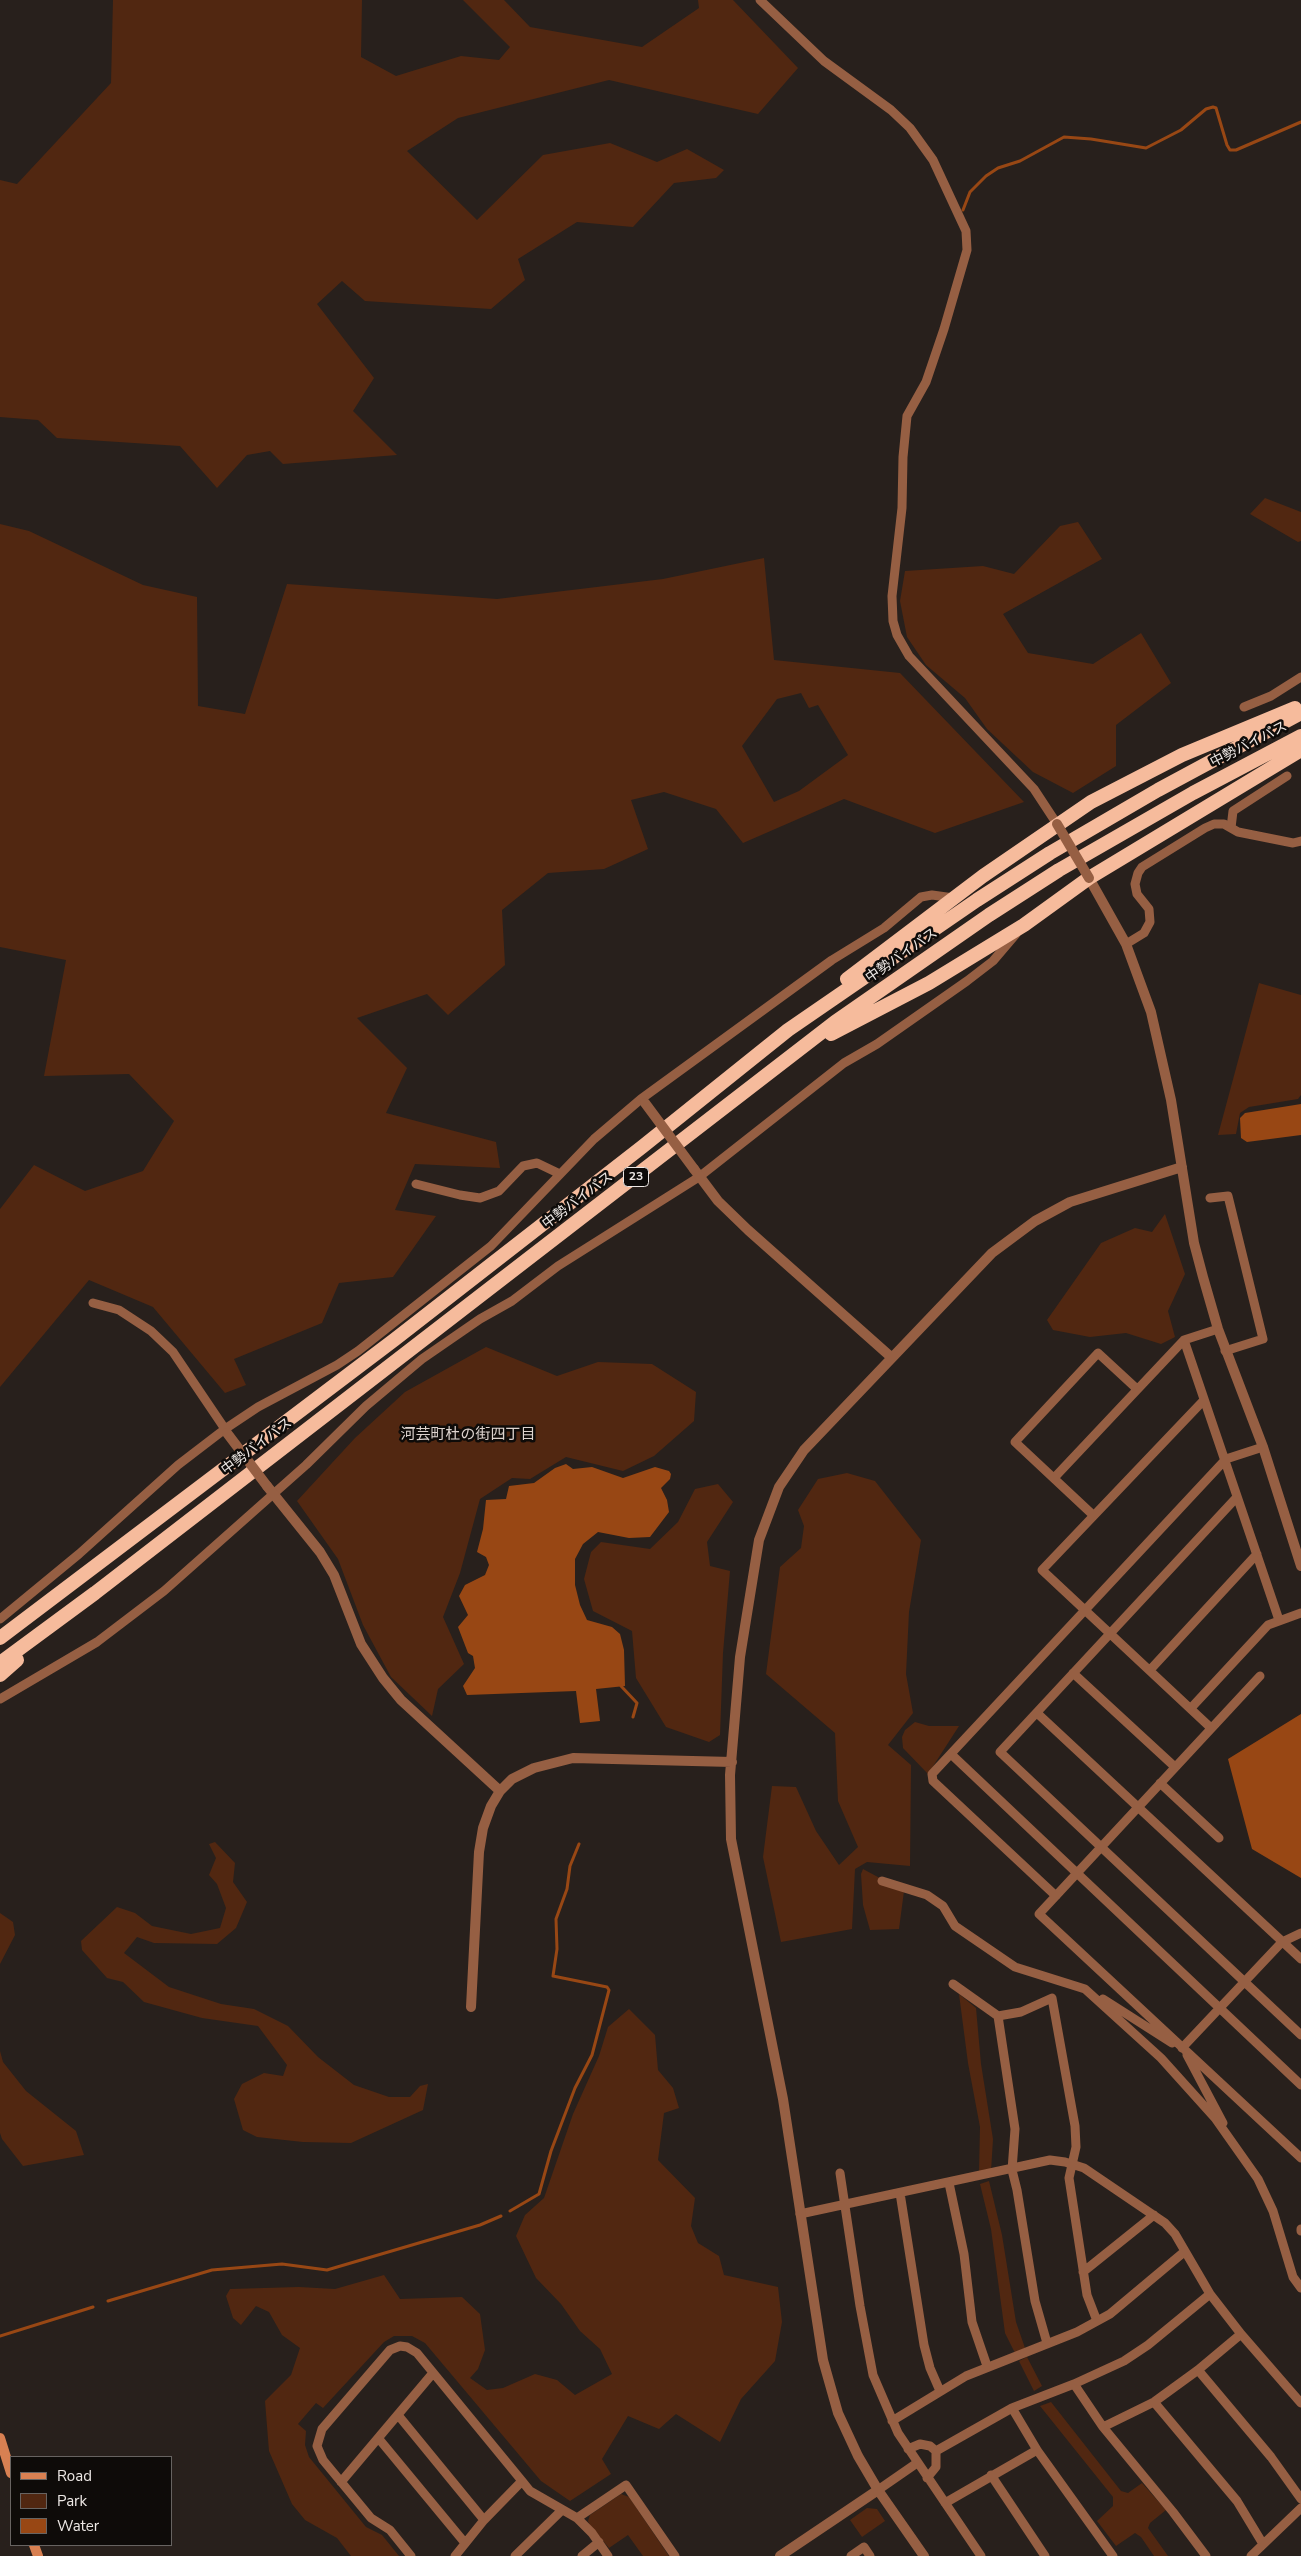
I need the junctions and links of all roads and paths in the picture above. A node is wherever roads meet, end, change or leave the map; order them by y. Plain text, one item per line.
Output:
1 (760, 0) edge
2 (1301, 677) edge
3 (1301, 706) edge
4 (1244, 707) dead end
5 (1301, 713) edge
6 (1301, 736) edge
7 (1301, 750) edge
8 (1287, 776) dead end
9 (1057, 824) junction
10 (1231, 828) junction
11 (1301, 841) edge
12 (1089, 878) junction
13 (955, 898) junction
14 (1024, 924) junction
15 (1126, 944) junction
16 (788, 1030) junction
17 (796, 1053) junction
18 (643, 1101) junction
19 (1182, 1167) junction
20 (696, 1173) junction
21 (560, 1174) junction
22 (416, 1184) dead end
23 (1210, 1198) dead end
24 (93, 1303) dead end
25 (1218, 1329) junction
26 (1184, 1340) junction
27 (1225, 1351) junction
28 (891, 1357) junction
29 (1137, 1389) junction
30 (1204, 1400) junction
31 (226, 1431) junction
32 (1263, 1447) junction
33 (1226, 1459) junction
34 (1054, 1478) junction
35 (270, 1490) junction
36 (1237, 1497) junction
37 (1094, 1515) junction
38 (1257, 1554) junction
39 (1301, 1566) edge
40 (95, 1593) junction
41 (1084, 1609) junction
42 (1301, 1612) edge
43 (0, 1619) edge
44 (1279, 1620) junction
45 (1110, 1633) junction
46 (0, 1638) edge
47 (0, 1662) edge
48 (1150, 1670) junction
49 (1074, 1673) junction
50 (0, 1675) edge
51 (1260, 1676) dead end
52 (0, 1699) edge
53 (1191, 1708) junction
54 (1037, 1713) junction
55 (1211, 1728) junction
56 (952, 1755) junction
57 (732, 1762) junction
58 (1175, 1767) junction
59 (1160, 1783) junction
60 (500, 1790) junction
61 (1138, 1808) junction
62 (1219, 1838) dead end
63 (1102, 1846) junction
64 (1078, 1872) junction
65 (882, 1881) dead end
66 (1056, 1896) junction
67 (1301, 1933) edge
68 (1282, 1942) junction
69 (1301, 1959) edge
70 (1244, 1982) junction
71 (954, 1984) dead end
72 (1085, 1989) junction
73 (471, 2007) dead end
74 (1219, 2008) junction
75 (998, 2016) junction
76 (1301, 2035) edge
77 (1182, 2048) junction
78 (1301, 2085) edge
79 (1228, 2136) junction
80 (1301, 2158) edge
81 (1071, 2163) junction
82 (1012, 2170) junction
83 (840, 2173) dead end
84 (949, 2183) junction
85 (900, 2193) junction
86 (845, 2205) junction
87 (800, 2214) junction
88 (1154, 2215) junction
89 (1184, 2252) junction
90 (1083, 2272) junction
91 (1301, 2288) edge
92 (1210, 2294) junction
93 (1096, 2321) junction
94 (1241, 2334) junction
95 (1046, 2343) junction
96 (987, 2366) junction
97 (1198, 2370) junction
98 (433, 2373) junction
99 (1074, 2384) junction
100 (940, 2391) junction
101 (1154, 2402) junction
102 (1301, 2403) edge
103 (1012, 2408) junction
104 (398, 2415) junction
105 (892, 2421) junction
106 (1103, 2428) junction
107 (0, 2438) edge
108 (379, 2439) junction
109 (908, 2449) junction
110 (1037, 2450) junction
111 (936, 2452) junction
112 (917, 2463) junction
113 (10, 2470) edge
114 (991, 2476) junction
115 (927, 2478) junction
116 (522, 2481) junction
117 (341, 2482) junction
118 (878, 2490) junction
119 (1301, 2499) edge
120 (945, 2503) junction
121 (1301, 2508) edge
122 (562, 2510) junction
123 (577, 2518) junction
124 (484, 2520) junction
125 (599, 2542) junction
126 (465, 2543) junction
127 (1263, 2544) junction
128 (411, 2556) edge
129 (456, 2556) edge
130 (515, 2556) edge
131 (582, 2556) edge
132 (608, 2556) edge
133 (674, 2556) edge
134 (780, 2556) edge
135 (851, 2556) edge
136 (870, 2556) edge
137 (924, 2556) edge
138 (981, 2556) edge
139 (1045, 2556) edge
140 (1113, 2556) edge
141 (1206, 2556) edge
142 (1251, 2556) edge

1 - 9 street
2 - 4 street
3 - 9 highway
5 - 16 highway, 中勢バイパス / 23
6 - 17 highway, 中勢バイパス / 23
7 - 12 highway
8 - 10 street
9 - 12 street, bridge
9 - 13 highway
10 - 11 street
10 - 15 street
12 - 14 highway
12 - 15 street
13 - 16 highway
13 - 18 street
14 - 17 highway
14 - 20 street
15 - 19 street
16 - 46 highway, 中勢バイパス / 23
17 - 40 highway, 中勢バイパス / 23
18 - 20 street, bridge
18 - 21 street
19 - 25 street
19 - 28 street
20 - 28 street
20 - 35 street
21 - 22 street
21 - 31 street
23 - 27 street
24 - 31 street
25 - 26 street
25 - 27 street
26 - 29 street
26 - 30 street
27 - 32 street
28 - 57 street
29 - 34 street
29 - 34 street
30 - 33 street
30 - 37 street
31 - 35 street, bridge
31 - 43 street
32 - 33 street
32 - 39 street
33 - 36 street
33 - 41 street
34 - 37 street
35 - 52 street
35 - 60 street
36 - 38 street
36 - 45 street
37 - 41 street
38 - 44 street
38 - 48 street
40 - 47 highway, 中勢バイパス / 23
40 - 50 highway
41 - 45 street
41 - 56 street
42 - 44 street
44 - 53 street
45 - 48 street
45 - 49 street
48 - 53 street
49 - 54 street
49 - 58 street
51 - 55 street
53 - 55 street
54 - 61 street
54 - 63 street
55 - 58 street
56 - 64 street
56 - 66 street
57 - 60 street
57 - 87 street
58 - 59 street
59 - 61 street
59 - 62 street
60 - 73 street
61 - 63 street
61 - 68 street
63 - 64 street
63 - 70 street
64 - 66 street
64 - 74 street
65 - 72 street
66 - 77 street
67 - 68 street
68 - 69 street
68 - 70 street
70 - 74 street
70 - 76 street
71 - 75 street
72 - 77 street
72 - 79 street
74 - 77 street
74 - 78 street
75 - 81 street
75 - 82 street
77 - 79 street
77 - 80 street
79 - 91 street
81 - 82 street
81 - 88 street
81 - 90 street
82 - 84 street
82 - 95 street
83 - 86 street
84 - 85 street
84 - 96 street
85 - 86 street
85 - 100 street
86 - 87 street
86 - 105 street
87 - 118 street
88 - 89 street
88 - 90 street
89 - 92 street
89 - 93 street
90 - 93 street
92 - 94 street
92 - 99 street
93 - 95 street
94 - 97 street
94 - 102 street
95 - 96 street
96 - 100 street
97 - 101 street
97 - 119 street
98 - 104 street
98 - 116 street
98 - 117 street
99 - 103 street
99 - 106 street
100 - 105 street
101 - 106 street
101 - 127 street
103 - 110 street
103 - 111 street
104 - 108 street
104 - 124 street
105 - 109 street
106 - 141 street
107 - 113 main road
108 - 117 street
108 - 126 street
109 - 111 street
109 - 112 street
110 - 114 street
110 - 140 street
111 - 115 street
112 - 115 street
112 - 118 street
114 - 120 street
114 - 139 street
115 - 120 street
116 - 122 street
116 - 124 street
117 - 128 street
118 - 134 street
118 - 137 street
120 - 138 street
121 - 127 street
122 - 123 street
122 - 130 street
123 - 125 street
123 - 133 street
124 - 126 street
125 - 131 street
125 - 132 street
126 - 129 street
127 - 142 street
135 - 136 street

